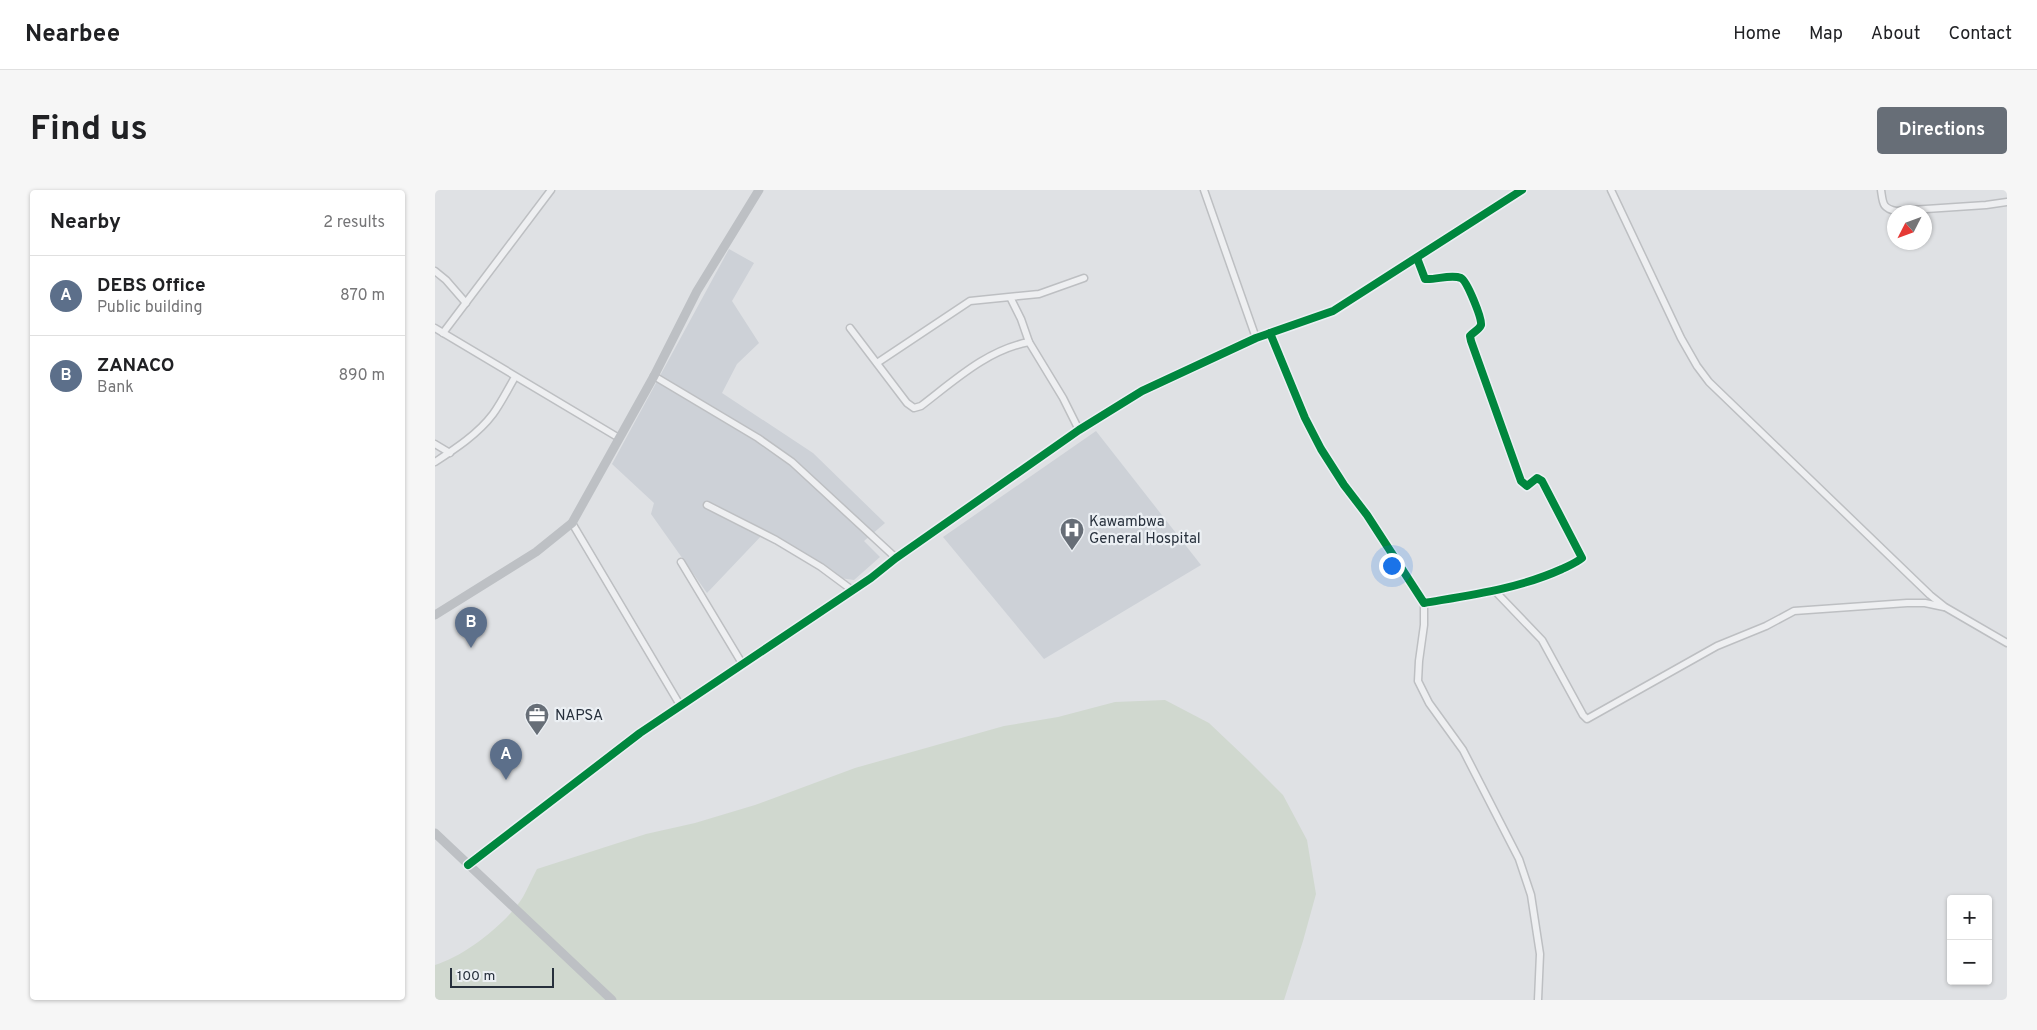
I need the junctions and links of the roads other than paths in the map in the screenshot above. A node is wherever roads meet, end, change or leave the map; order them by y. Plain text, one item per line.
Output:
1 (551, 190) edge
2 (759, 190) edge
3 (1204, 190) edge
4 (1522, 190) edge
5 (1611, 190) edge
6 (1881, 190) edge
7 (2007, 202) edge
8 (1417, 258) junction
9 (435, 271) edge
10 (1084, 278) dead end
11 (1011, 298) junction
12 (466, 303) junction
13 (435, 328) edge
14 (850, 328) dead end
15 (443, 333) junction
16 (1270, 333) junction
17 (1256, 338) junction
18 (1029, 342) junction
19 (877, 363) junction
20 (654, 376) junction
21 (515, 377) junction
22 (1079, 430) junction
23 (619, 438) junction
24 (435, 444) edge
25 (450, 452) junction
26 (435, 462) edge
27 (707, 505) dead end
28 (571, 522) junction
29 (896, 558) junction
30 (681, 562) dead end
31 (852, 590) junction
32 (1494, 590) junction
33 (1424, 603) junction
34 (1945, 608) junction
35 (435, 615) edge
36 (2007, 643) edge
37 (743, 665) junction
38 (679, 705) junction
39 (435, 833) edge
40 (468, 865) junction
41 (612, 1000) edge
42 (1538, 1000) edge

1 - 12 street
2 - 20 main road
3 - 17 street
4 - 8 street
5 - 34 street
6 - 7 street
8 - 16 street
8 - 32 street
9 - 12 street
10 - 11 street
11 - 18 street
11 - 19 street
12 - 15 street
13 - 15 street
14 - 19 street
15 - 21 street
16 - 17 street
16 - 33 street
17 - 22 street
18 - 19 street
18 - 22 street
20 - 23 main road
20 - 29 street
21 - 23 street
21 - 25 street
22 - 29 street
23 - 28 main road
24 - 25 street
25 - 26 street
27 - 31 street
28 - 35 main road
28 - 38 street
29 - 31 street
30 - 37 street
31 - 37 street
32 - 33 street
32 - 34 street
33 - 42 street
34 - 36 street
37 - 38 street
38 - 40 street
39 - 40 main road
40 - 41 main road

